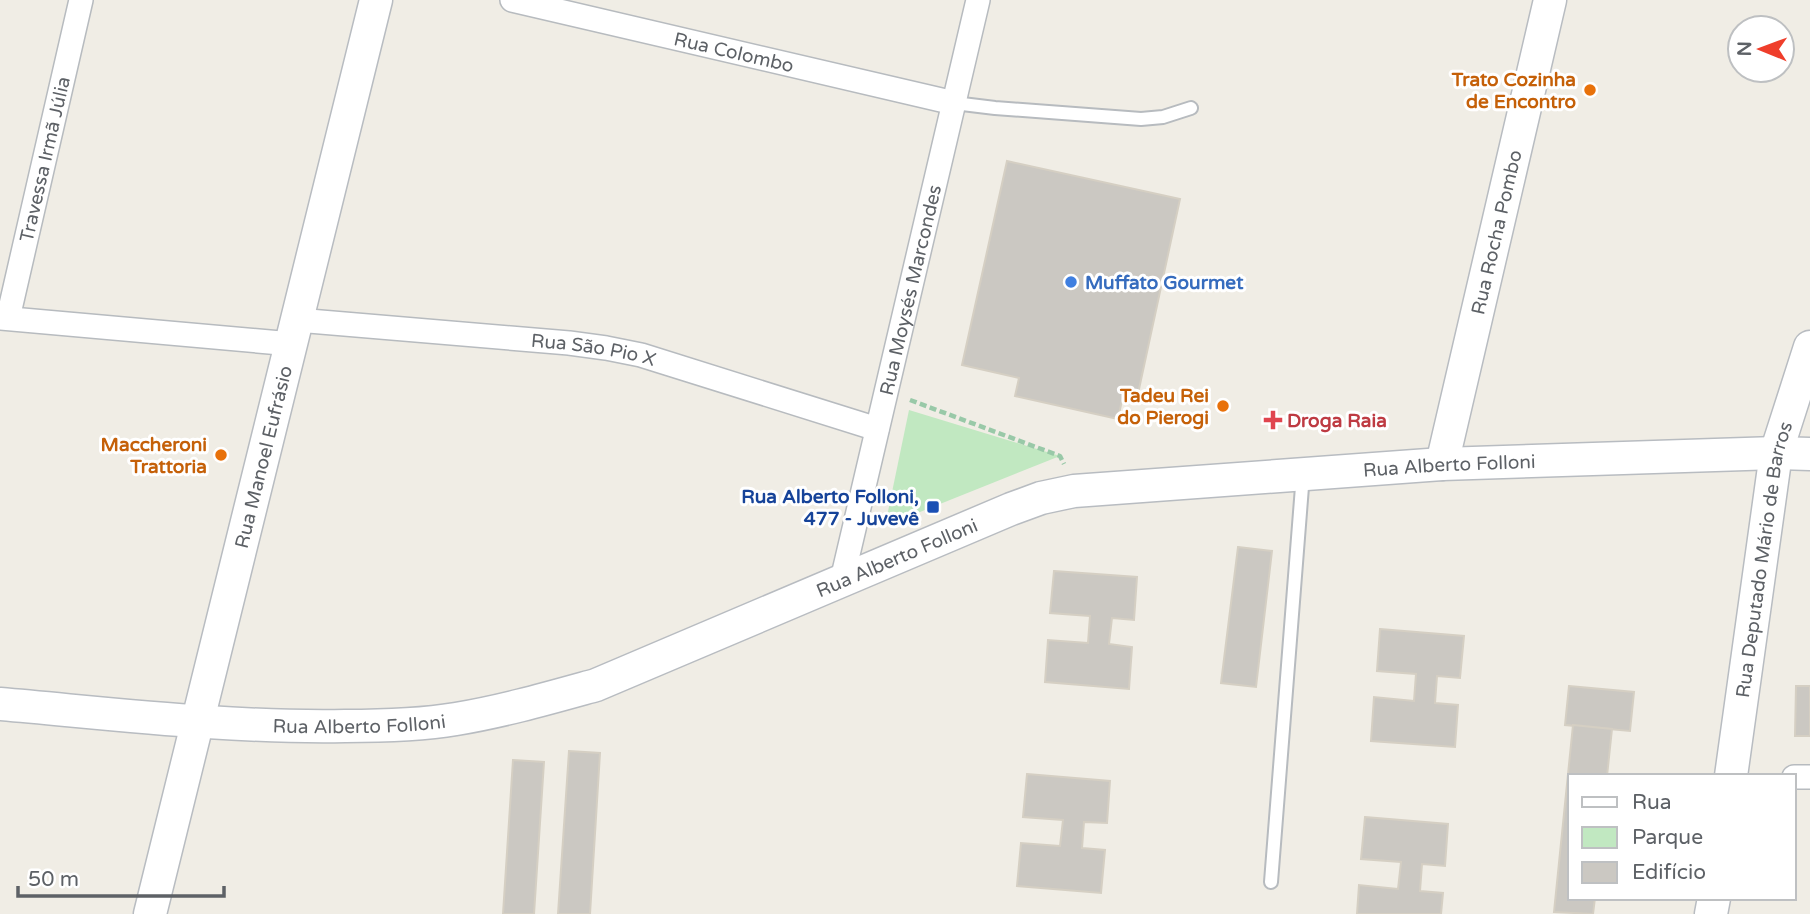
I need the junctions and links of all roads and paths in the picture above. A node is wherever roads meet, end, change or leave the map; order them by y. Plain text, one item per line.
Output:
1 (81, 0) edge
2 (376, 0) edge
3 (512, 0) edge
4 (978, 0) edge
5 (1550, 0) edge
6 (954, 103) junction
7 (1191, 108) dead end
8 (4, 318) edge
9 (295, 332) junction
10 (1810, 347) edge
11 (886, 391) junction
12 (877, 429) junction
13 (1776, 453) junction
14 (1810, 454) edge
15 (1442, 464) junction
16 (1303, 474) junction
17 (1074, 491) junction
18 (842, 580) junction
19 (0, 704) edge
20 (196, 722) junction
21 (1731, 774) edge
22 (1271, 882) dead end
23 (150, 914) edge

1 - 8 street, Travessa Irmã Júlia
2 - 9 main road, Rua Manoel Eufrásio
3 - 6 street, Rua Colombo
4 - 6 street, Rua Moysés Marcondes
5 - 15 main road, Rua Rocha Pombo
6 - 7 lane
6 - 11 street, Rua Moysés Marcondes
8 - 9 street, Rua São Pio X
9 - 12 street, Rua São Pio X
9 - 20 main road, Rua Manoel Eufrásio
10 - 13 main road, Rua Deputado Mário de Barros
11 - 12 street, Rua Moysés Marcondes
11 - 17 path
12 - 18 street, Rua Moysés Marcondes
13 - 14 main road, Rua Alberto Folloni
13 - 15 main road, Rua Alberto Folloni
13 - 21 main road, Rua Deputado Mário de Barros
15 - 16 main road, Rua Alberto Folloni
16 - 17 main road, Rua Alberto Folloni
16 - 22 lane
17 - 18 main road, Rua Alberto Folloni
18 - 20 main road, Rua Alberto Folloni
19 - 20 main road, Rua Alberto Folloni
20 - 23 main road, Rua Manoel Eufrásio

